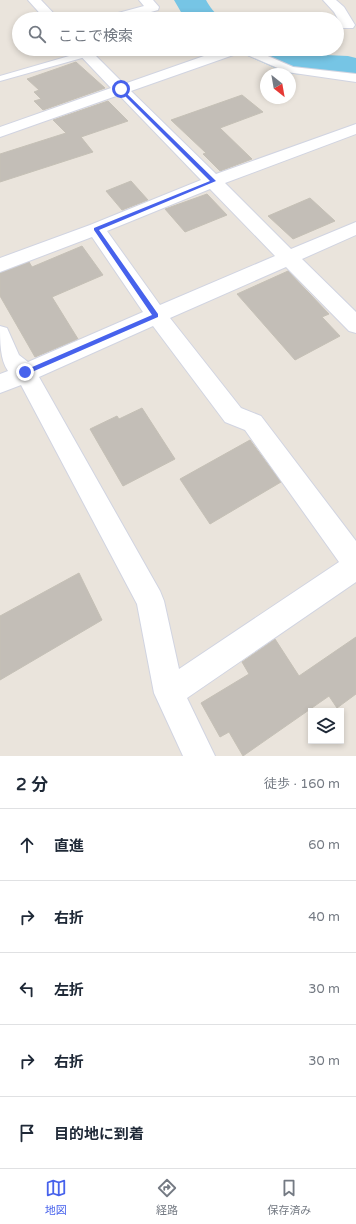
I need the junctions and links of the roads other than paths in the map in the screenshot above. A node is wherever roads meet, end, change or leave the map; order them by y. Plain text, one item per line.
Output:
1 (34, 0) edge
2 (145, 0) edge
3 (329, 0) edge
4 (45, 12) edge
5 (136, 12) edge
6 (340, 12) edge
7 (72, 56) edge
8 (88, 56) edge
9 (218, 56) edge
10 (258, 56) edge
11 (356, 78) edge
12 (0, 79) edge
13 (121, 89) junction
14 (356, 129) edge
15 (0, 132) edge
16 (213, 181) junction
17 (356, 228) edge
18 (96, 229) junction
19 (289, 257) junction
20 (0, 265) edge
21 (156, 316) junction
22 (356, 326) edge
23 (0, 334) edge
24 (25, 372) junction
25 (0, 384) edge
26 (356, 564) edge
27 (169, 692) junction
28 (199, 756) edge

1 - 4 street
2 - 5 street
3 - 6 street
7 - 12 lane
8 - 13 street
9 - 13 street
10 - 11 street
13 - 15 street
13 - 16 street
14 - 16 street
16 - 18 street
16 - 19 street
17 - 19 street
18 - 20 street
18 - 21 street
19 - 21 street
19 - 22 street
21 - 24 street
21 - 26 street
23 - 24 street
24 - 25 street
24 - 27 street
26 - 27 street
27 - 28 street

